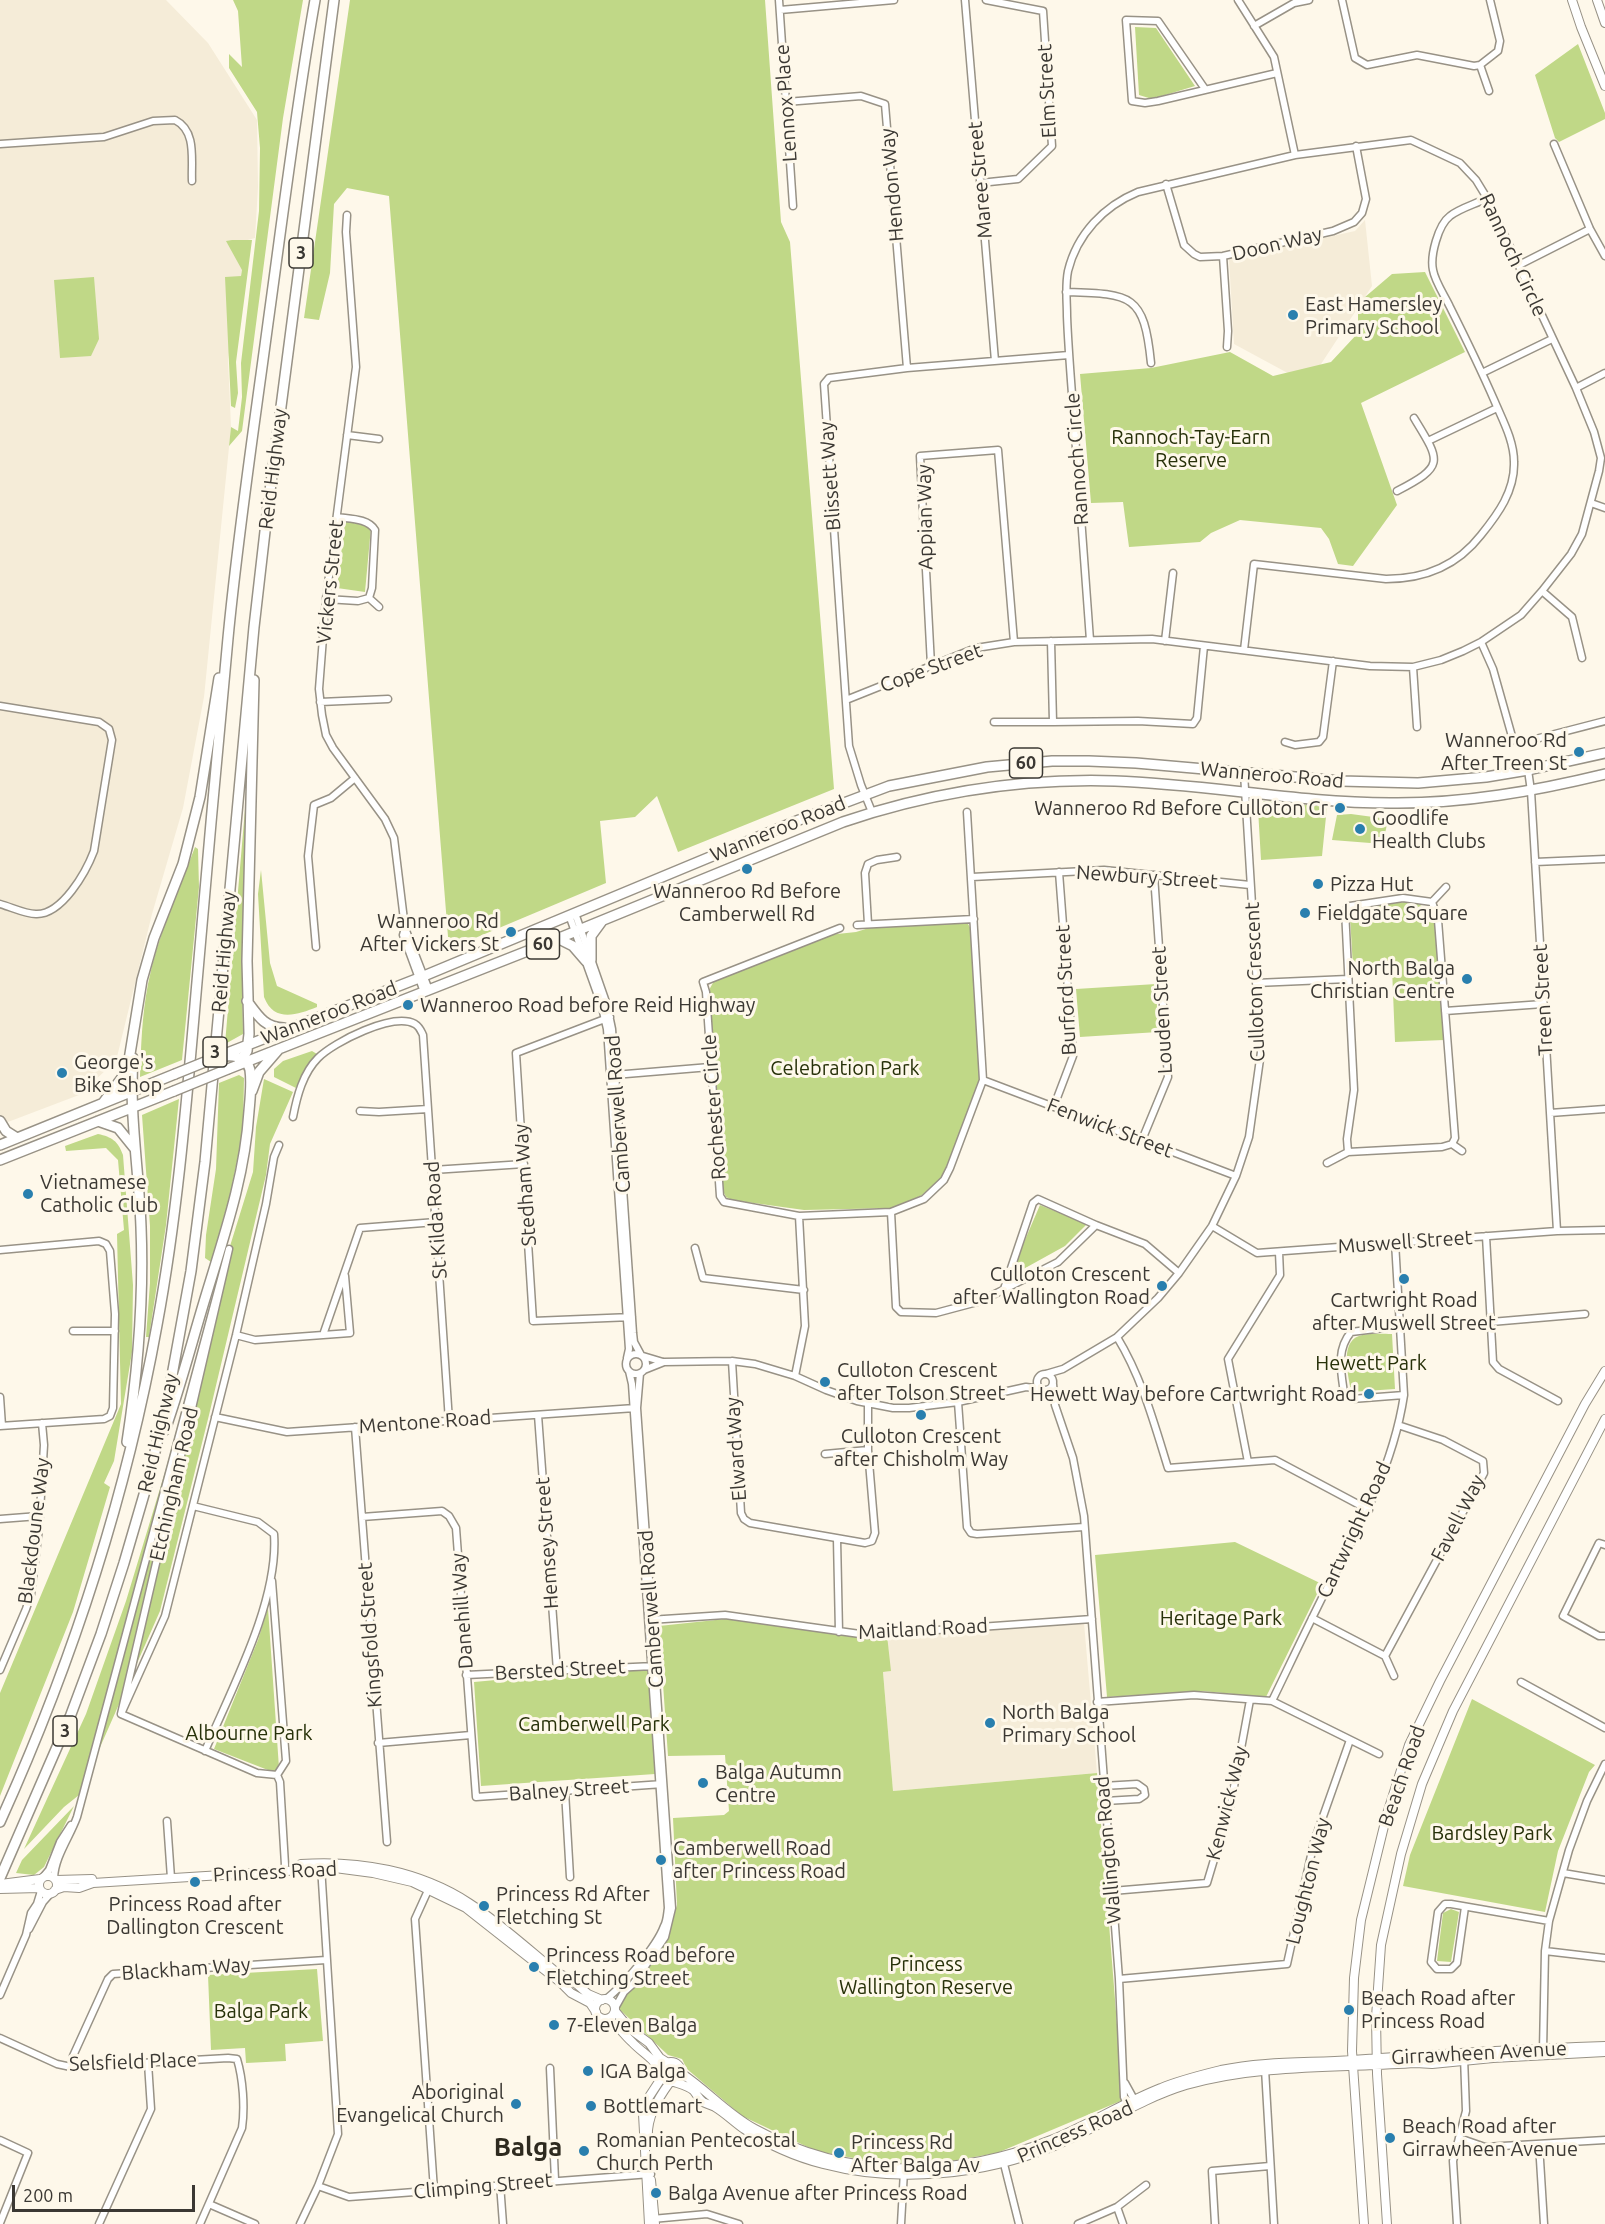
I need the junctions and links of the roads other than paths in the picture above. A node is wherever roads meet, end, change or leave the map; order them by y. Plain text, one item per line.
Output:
1 (315, 0) edge
2 (334, 0) edge
3 (779, 0) edge
4 (894, 0) edge
5 (965, 0) edge
6 (986, 0) edge
7 (1238, 0) edge
8 (1309, 0) edge
9 (1342, 0) edge
10 (1490, 0) edge
11 (1572, 0) edge
12 (1597, 0) edge
13 (780, 10) junction
14 (1605, 23) edge
15 (1254, 26) junction
16 (1480, 65) junction
17 (1277, 73) junction
18 (1605, 86) edge
19 (1204, 89) junction
20 (1489, 91) dead end
21 (786, 102) junction
22 (0, 144) edge
23 (1554, 144) dead end
24 (1356, 146) junction
25 (1295, 155) junction
26 (192, 181) dead end
27 (980, 183) junction
28 (1166, 184) junction
29 (1487, 198) junction
30 (793, 206) dead end
31 (347, 215) dead end
32 (1590, 229) junction
33 (1224, 256) junction
34 (1605, 256) edge
35 (1519, 265) junction
36 (1066, 292) junction
37 (1552, 339) junction
38 (1227, 347) dead end
39 (1069, 355) junction
40 (995, 361) junction
41 (1151, 363) dead end
42 (906, 368) junction
43 (1482, 373) junction
44 (1605, 373) edge
45 (1576, 388) junction
46 (1497, 408) junction
47 (1414, 418) dead end
48 (347, 435) junction
49 (379, 439) dead end
50 (1428, 441) junction
51 (1397, 491) dead end
52 (1591, 503) junction
53 (1605, 508) edge
54 (337, 517) junction
55 (1173, 573) dead end
56 (1542, 591) junction
57 (369, 598) junction
58 (326, 599) junction
59 (379, 607) dead end
60 (254, 627) junction
61 (229, 631) junction
62 (1090, 640) junction
63 (1051, 641) junction
64 (1165, 641) junction
65 (1014, 642) junction
66 (1481, 642) junction
67 (1204, 646) junction
68 (1244, 650) junction
69 (1582, 658) dead end
70 (1333, 661) junction
71 (931, 665) junction
72 (1413, 667) junction
73 (388, 699) dead end
74 (846, 700) junction
75 (320, 702) junction
76 (0, 706) edge
77 (1605, 721) edge
78 (994, 722) dead end
79 (1053, 722) junction
80 (1417, 727) dead end
81 (1285, 742) dead end
82 (1605, 753) edge
83 (1528, 770) junction
84 (1244, 773) junction
85 (1605, 774) edge
86 (355, 778) junction
87 (1531, 791) junction
88 (1245, 793) junction
89 (864, 794) junction
90 (872, 812) junction
91 (967, 812) dead end
92 (897, 857) dead end
93 (1605, 859) edge
94 (1535, 862) junction
95 (1059, 872) junction
96 (1154, 875) junction
97 (972, 877) junction
98 (1250, 885) junction
99 (1446, 887) dead end
100 (1432, 902) junction
101 (0, 904) edge
102 (572, 914) junction
103 (604, 919) junction
104 (974, 919) junction
105 (868, 924) junction
106 (856, 925) dead end
107 (840, 928) dead end
108 (578, 930) junction
109 (557, 938) junction
110 (316, 946) dead end
111 (589, 961) junction
112 (421, 977) junction
113 (1348, 979) junction
114 (1256, 983) junction
115 (427, 991) junction
116 (247, 1001) junction
117 (1544, 1004) junction
118 (136, 1010) junction
119 (1445, 1011) junction
120 (608, 1018) junction
121 (287, 1028) junction
122 (248, 1043) junction
123 (281, 1047) junction
124 (228, 1054) junction
125 (242, 1061) junction
126 (710, 1067) junction
127 (613, 1075) junction
128 (983, 1080) junction
129 (133, 1091) junction
130 (250, 1099) junction
131 (103, 1103) junction
132 (1054, 1106) junction
133 (133, 1107) junction
134 (428, 1108) junction
135 (1605, 1109) edge
136 (360, 1111) dead end
137 (1550, 1113) junction
138 (293, 1117) dead end
139 (0, 1121) edge
140 (98, 1121) junction
141 (17, 1138) junction
142 (1142, 1140) junction
143 (1452, 1144) junction
144 (0, 1145) edge
145 (279, 1145) dead end
146 (136, 1151) junction
147 (1462, 1151) dead end
148 (1348, 1152) junction
149 (0, 1160) edge
150 (1327, 1163) dead end
151 (524, 1164) junction
152 (433, 1170) junction
153 (1236, 1176) junction
154 (891, 1212) junction
155 (799, 1216) junction
156 (436, 1222) junction
157 (1096, 1225) junction
158 (1212, 1226) junction
159 (1605, 1230) edge
160 (1557, 1231) junction
161 (1486, 1236) junction
162 (1395, 1242) junction
163 (695, 1248) dead end
164 (0, 1250) edge
165 (1279, 1252) junction
166 (344, 1272) junction
167 (1179, 1273) junction
168 (1004, 1289) junction
169 (804, 1290) junction
170 (1585, 1314) dead end
171 (629, 1317) junction
172 (1491, 1322) junction
173 (1400, 1326) junction
174 (73, 1331) dead end
175 (115, 1331) junction
176 (236, 1335) junction
177 (323, 1335) junction
178 (1117, 1337) junction
179 (642, 1356) junction
180 (627, 1358) junction
181 (732, 1361) junction
182 (664, 1362) junction
183 (1063, 1369) junction
184 (629, 1371) junction
185 (642, 1371) junction
186 (1605, 1371) edge
187 (1046, 1374) junction
188 (795, 1376) junction
189 (1037, 1379) junction
190 (1053, 1382) junction
191 (1026, 1387) junction
192 (1042, 1390) junction
193 (1404, 1395) junction
194 (0, 1397) edge
195 (1558, 1401) dead end
196 (958, 1402) junction
197 (867, 1404) junction
198 (1055, 1405) junction
199 (635, 1408) junction
200 (538, 1414) junction
201 (215, 1417) junction
202 (1605, 1419) edge
203 (449, 1421) junction
204 (42, 1423) junction
205 (1398, 1425) junction
206 (1, 1426) edge
207 (355, 1427) junction
208 (868, 1450) junction
209 (825, 1454) dead end
210 (1248, 1462) junction
211 (150, 1474) junction
212 (119, 1493) junction
213 (193, 1506) junction
214 (1369, 1510) junction
215 (39, 1516) junction
216 (362, 1517) junction
217 (0, 1519) edge
218 (1084, 1527) junction
219 (837, 1539) junction
220 (1605, 1545) edge
221 (272, 1574) junction
222 (1312, 1618) junction
223 (650, 1620) junction
224 (1092, 1620) junction
225 (839, 1632) junction
226 (1605, 1636) edge
227 (1385, 1656) junction
228 (653, 1666) junction
229 (0, 1670) edge
230 (557, 1671) junction
231 (466, 1675) junction
232 (1394, 1676) dead end
233 (1521, 1682) dead end
234 (1250, 1700) junction
235 (1272, 1701) junction
236 (1097, 1702) junction
237 (121, 1714) junction
238 (1605, 1728) edge
239 (471, 1735) junction
240 (1350, 1740) junction
241 (378, 1743) junction
242 (205, 1751) junction
243 (1379, 1754) dead end
244 (1605, 1764) edge
245 (277, 1775) junction
246 (661, 1784) junction
247 (1103, 1786) junction
248 (565, 1791) junction
249 (476, 1797) joint
250 (1105, 1801) junction
251 (77, 1817) junction
252 (167, 1821) dead end
253 (0, 1822) edge
254 (387, 1842) dead end
255 (285, 1865) junction
256 (321, 1865) junction
257 (1563, 1873) junction
258 (171, 1876) junction
259 (570, 1877) dead end
260 (0, 1878) edge
261 (42, 1878) junction
262 (55, 1879) junction
263 (1605, 1880) edge
264 (0, 1884) edge
265 (429, 1886) junction
266 (0, 1889) edge
267 (40, 1890) junction
268 (1112, 1891) junction
269 (53, 1892) junction
270 (1465, 1907) junction
271 (1550, 1921) junction
272 (26, 1935) junction
273 (1545, 1951) junction
274 (1605, 1958) edge
275 (326, 1960) junction
276 (1119, 1979) junction
277 (0, 1995) edge
278 (604, 2000) junction
279 (615, 2009) junction
280 (596, 2012) junction
281 (608, 2019) junction
282 (0, 2038) edge
283 (1605, 2046) edge
284 (1543, 2052) junction
285 (1605, 2052) edge
286 (1464, 2057) junction
287 (1377, 2062) junction
288 (148, 2063) junction
289 (668, 2063) junction
290 (1353, 2064) junction
291 (71, 2067) junction
292 (550, 2068) dead end
293 (1265, 2068) junction
294 (681, 2073) junction
295 (662, 2075) junction
296 (672, 2082) junction
297 (1132, 2104) junction
298 (748, 2128) junction
299 (1459, 2138) junction
300 (0, 2140) edge
301 (1605, 2140) edge
302 (1539, 2144) junction
303 (1003, 2160) junction
304 (1270, 2166) junction
305 (904, 2171) junction
306 (648, 2174) junction
307 (555, 2180) junction
308 (500, 2184) junction
309 (1146, 2185) dead end
310 (318, 2186) junction
311 (434, 2190) junction
312 (209, 2204) junction
313 (1117, 2207) junction
314 (652, 2222) edge
315 (0, 2223) edge
316 (99, 2224) edge
317 (200, 2224) edge
318 (255, 2224) edge
319 (300, 2224) edge
320 (503, 2224) edge
321 (739, 2224) edge
322 (901, 2224) edge
323 (1019, 2224) edge
324 (1078, 2224) edge
325 (1123, 2224) edge
326 (1215, 2224) edge
327 (1274, 2224) edge
328 (1364, 2224) edge
329 (1387, 2224) edge
330 (1457, 2224) edge
331 (1544, 2224) edge

1 - 61 highway, Reid Highway / 3
2 - 60 highway, Reid Highway / 3
3 - 13 street, Lennox Place
4 - 13 street
5 - 27 street, Maree Street
6 - 27 street, Elm Street
7 - 15 street
8 - 15 street
9 - 16 street
10 - 16 street
11 - 18 main road
12 - 14 main road
13 - 21 street, Lennox Place
15 - 17 street
16 - 20 street
17 - 19 street
17 - 25 street
19 - 19 street
21 - 30 street, Lennox Place
21 - 42 street, Hendon Way
22 - 26 street
23 - 32 street
24 - 25 street, Rannoch Circle
24 - 29 street, Rannoch Circle
24 - 33 street, Doon Way
25 - 28 street, Rannoch Circle
27 - 40 street, Maree Street
28 - 33 street, Doon Way
28 - 36 street, Rannoch Circle
29 - 35 street, Rannoch Circle
29 - 43 street
31 - 48 street, Vickers Street
32 - 34 street
32 - 35 street
33 - 38 street
35 - 37 street, Rannoch Circle
36 - 39 street, Rannoch Circle
36 - 41 street
37 - 43 street
37 - 45 street, Rannoch Circle
39 - 40 street, Blissett Way
39 - 62 street, Rannoch Circle
40 - 42 street, Blissett Way
42 - 74 street, Blissett Way
43 - 46 street
44 - 45 street
45 - 52 street, Rannoch Circle
46 - 50 street
46 - 68 street
47 - 50 street
48 - 49 street
48 - 54 street, Vickers Street
50 - 51 street
52 - 53 street
52 - 56 street, Rannoch Circle
54 - 57 street
54 - 58 street, Vickers Street
55 - 64 street
56 - 66 street, Rannoch Circle
56 - 69 street
57 - 58 street
57 - 59 street
58 - 75 street, Vickers Street
60 - 116 highway
60 - 211 highway, Reid Highway / 3
61 - 118 highway
61 - 212 highway, Reid Highway / 3
62 - 63 street, Cope Street
62 - 64 street, Rannoch Circle
63 - 65 street, Cope Street
63 - 79 street
64 - 67 street, Rannoch Circle
65 - 71 street, Cope Street
65 - 71 street, Appian Way
66 - 72 street, Rannoch Circle
66 - 77 street
67 - 68 street, Rannoch Circle
67 - 79 street
68 - 70 street, Rannoch Circle
70 - 72 street, Rannoch Circle
70 - 81 street
71 - 74 street, Cope Street
72 - 80 street
73 - 75 street
74 - 89 street, Blissett Way
75 - 86 street, Vickers Street
76 - 101 street
78 - 79 street
82 - 83 highway, Wanneroo Road / 60
83 - 84 highway, Wanneroo Road / 60
83 - 87 street, Treen Street
84 - 88 street, Culloton Crescent
84 - 89 highway, Wanneroo Road / 60
85 - 87 highway, Wanneroo Road / 60
86 - 110 street
86 - 112 street, Vickers Street
87 - 88 highway, Wanneroo Road / 60
87 - 94 street, Treen Street
88 - 90 highway, Wanneroo Road / 60
88 - 98 street, Culloton Crescent
89 - 90 street, Blissett Way
89 - 102 highway, Wanneroo Road / 60
90 - 103 highway, Wanneroo Road / 60
91 - 97 street, Rochester Circle
92 - 105 street
93 - 94 street
94 - 117 street, Treen Street
95 - 96 street, Newbury Street
95 - 97 street, Newbury Street
95 - 132 street, Burford Street
96 - 98 street, Newbury Street
96 - 142 street, Louden Street
97 - 104 street, Rochester Circle
98 - 114 street, Culloton Crescent
99 - 100 street
100 - 113 street
100 - 119 street
102 - 108 street, Camberwell Road
102 - 112 highway, Wanneroo Road / 60
103 - 108 highway, Wanneroo Road / 60
103 - 111 highway
104 - 105 street
104 - 128 street, Rochester Circle
105 - 106 street
107 - 126 street, Rochester Circle
108 - 109 highway, Wanneroo Road / 60
108 - 111 street, Camberwell Road
109 - 111 highway
109 - 115 highway, Wanneroo Road / 60
111 - 120 street, Camberwell Road
112 - 115 street, Vickers Street
112 - 121 highway, Wanneroo Road / 60
113 - 114 street
113 - 148 street
114 - 153 street, Culloton Crescent
115 - 123 highway, Wanneroo Road / 60
116 - 121 highway
116 - 122 highway
117 - 119 street
117 - 137 street, Treen Street
118 - 129 highway
118 - 131 highway
119 - 143 street
120 - 127 street, Camberwell Road
120 - 151 street, Stedham Way
121 - 122 highway, Wanneroo Road / 60
122 - 124 highway, Wanneroo Road / 60
122 - 125 highway
123 - 125 highway, Wanneroo Road / 60
123 - 130 highway
124 - 125 highway
124 - 129 highway, Wanneroo Road / 60, bridge
125 - 130 highway
125 - 133 highway, Wanneroo Road / 60, bridge
126 - 127 street
126 - 155 street, Rochester Circle
127 - 171 street, Camberwell Road
128 - 132 street, Fenwick Street
128 - 154 street, Rochester Circle
129 - 131 highway, Wanneroo Road / 60
129 - 133 highway
130 - 211 highway
131 - 141 highway, Wanneroo Road / 60
132 - 142 street, Fenwick Street
133 - 140 highway, Wanneroo Road / 60
133 - 146 highway
134 - 136 street
134 - 138 street, St Kilda Road
134 - 152 street, St Kilda Road
135 - 137 street
137 - 160 street, Treen Street
139 - 141 highway
140 - 146 highway
140 - 149 highway, Wanneroo Road / 60
141 - 144 highway, Wanneroo Road / 60
142 - 153 street, Fenwick Street
143 - 147 street
143 - 148 street
145 - 176 street, Etchingham Road
146 - 212 highway
148 - 150 street
151 - 152 street
151 - 171 street, Stedham Way
152 - 156 street, St Kilda Road
153 - 158 street, Culloton Crescent
154 - 155 street, Rochester Circle
154 - 168 street
155 - 169 street
156 - 166 street
156 - 203 street, St Kilda Road
157 - 167 street
157 - 168 street
157 - 168 street
158 - 165 street, Muswell Street
158 - 167 street, Culloton Crescent
159 - 160 street, Muswell Street
160 - 161 street, Muswell Street
161 - 162 street, Muswell Street
161 - 172 street
162 - 165 street, Muswell Street
162 - 173 street, Cartwright Road
163 - 169 street
164 - 175 street
165 - 210 street
166 - 177 street
166 - 177 street
167 - 178 street, Culloton Crescent
169 - 188 street
170 - 172 street
171 - 179 street, Camberwell Road
171 - 180 street, Camberwell Road
172 - 195 street
173 - 193 street, Cartwright Road
173 - 193 street
174 - 175 street
175 - 204 street
176 - 177 street
176 - 201 street, Etchingham Road
178 - 183 street, Culloton Crescent
178 - 210 street
179 - 180 street
179 - 182 street, Culloton Crescent
179 - 185 street
180 - 184 street
181 - 182 street, Culloton Crescent
181 - 188 street, Culloton Crescent
181 - 219 street, Elward Way
182 - 185 street, Culloton Crescent
183 - 187 street, Culloton Crescent
183 - 190 street, Culloton Crescent
184 - 185 street
184 - 199 street, Camberwell Road
185 - 199 street, Camberwell Road
186 - 290 main road, Beach Road
187 - 189 street, Culloton Crescent
187 - 190 street
188 - 197 street, Culloton Crescent
189 - 191 street, Culloton Crescent
189 - 192 street
190 - 192 street, Culloton Crescent
190 - 198 street, Wallington Road
191 - 192 street, Culloton Crescent
191 - 196 street, Culloton Crescent
192 - 198 street, Wallington Road
193 - 205 street, Cartwright Road
194 - 206 street
196 - 197 street, Culloton Crescent
196 - 218 street
197 - 208 street, Elward Way
198 - 218 street, Wallington Road
199 - 200 street, Mentone Road
199 - 223 street, Camberwell Road
200 - 203 street, Mentone Road
200 - 230 street, Hemsey Street
201 - 207 street, Mentone Road
201 - 213 street, Etchingham Road
202 - 287 main road, Beach Road
203 - 207 street, Mentone Road
204 - 206 street
204 - 215 street, Blackdoune Way
205 - 214 street, Cartwright Road
205 - 227 street, Favell Way
207 - 216 street, Kingsfold Street
208 - 209 street
208 - 219 street, Elward Way
210 - 214 street
211 - 260 highway, Reid Highway / 3
212 - 253 highway, Reid Highway / 3
213 - 221 street
213 - 237 street, Etchingham Road
214 - 222 street, Cartwright Road
215 - 217 street
215 - 229 street, Blackdoune Way
216 - 231 street, Danehill Way
216 - 241 street, Kingsfold Street
218 - 224 street, Wallington Road
219 - 225 street
220 - 226 street
221 - 242 street
221 - 245 street
222 - 227 street
222 - 235 street, Cartwright Road
223 - 225 street, Maitland Road
223 - 228 street, Camberwell Road
224 - 225 street, Maitland Road
224 - 236 street, Wallington Road
227 - 232 street
228 - 230 street, Bersted Street
228 - 246 street, Camberwell Road
230 - 231 street, Bersted Street
231 - 239 street, Danehill Way
233 - 238 street
234 - 235 street
234 - 236 street
234 - 268 street, Kenwick Way
235 - 240 street
236 - 247 street, Wallington Road
237 - 242 street
237 - 251 street, Etchingham Road
239 - 241 street
239 - 249 street, Danehill Way
240 - 243 street
240 - 276 street, Loughton Way
241 - 254 street, Kingsfold Street
242 - 245 street
244 - 257 street
245 - 255 street
246 - 248 street, Balney Street
246 - 278 street, Camberwell Road
246 - 279 street, Camberwell Road
247 - 250 street, Wallington Road
247 - 250 street
248 - 249 street, Balney Street
248 - 259 street
250 - 268 street, Wallington Road
251 - 261 street, Etchingham Road
251 - 262 street, Etchingham Road
252 - 258 street
255 - 256 main road, Princess Road
255 - 258 main road, Princess Road
256 - 258 main road, Princess Road
256 - 265 main road, Princess Road
256 - 275 street
257 - 263 street
257 - 271 street
258 - 262 main road, Princess Road
258 - 269 main road, Princess Road
261 - 262 main road, Princess Road
261 - 264 main road
261 - 267 main road
262 - 269 main road
265 - 278 main road, Princess Road
265 - 280 main road, Princess Road
265 - 311 street
266 - 267 main road
267 - 269 main road
267 - 272 street
268 - 276 street, Wallington Road
269 - 272 street
270 - 270 street
270 - 271 street
271 - 273 street
272 - 277 street
273 - 274 street
273 - 284 street
275 - 291 street, Blackham Way
275 - 310 street
276 - 297 street, Wallington Road
278 - 279 main road
278 - 280 main road
279 - 281 main road
279 - 289 main road
280 - 281 main road
281 - 295 main road
282 - 291 street, Selsfield Place
283 - 284 main road, Girrawheen Avenue
284 - 285 main road, Girrawheen Avenue
284 - 286 main road, Girrawheen Avenue
286 - 287 main road, Girrawheen Avenue
286 - 299 street
287 - 290 main road, Girrawheen Avenue
287 - 329 main road, Beach Road
288 - 291 street, Selsfield Place
288 - 312 street, Selsfield Place
288 - 316 street
289 - 294 main road
289 - 295 main road
290 - 293 main road, Princess Road
290 - 328 main road, Beach Road
292 - 307 street
293 - 297 main road, Princess Road
293 - 304 street
294 - 296 main road
294 - 298 main road, Princess Road
295 - 296 main road
295 - 306 main road
296 - 298 main road, Princess Road
296 - 306 main road
297 - 303 main road, Princess Road
298 - 305 main road, Princess Road
299 - 302 street
299 - 330 street
300 - 315 street
301 - 302 street
302 - 331 street
303 - 305 main road, Princess Road
303 - 323 street
304 - 326 street
304 - 327 street
305 - 322 street
306 - 307 street, Climping Street
306 - 314 main road
307 - 308 street, Climping Street
308 - 311 street, Climping Street
308 - 320 street
309 - 313 street
310 - 311 street, Climping Street
310 - 319 street
312 - 317 street
312 - 318 street
313 - 324 street
313 - 325 street
314 - 321 street

